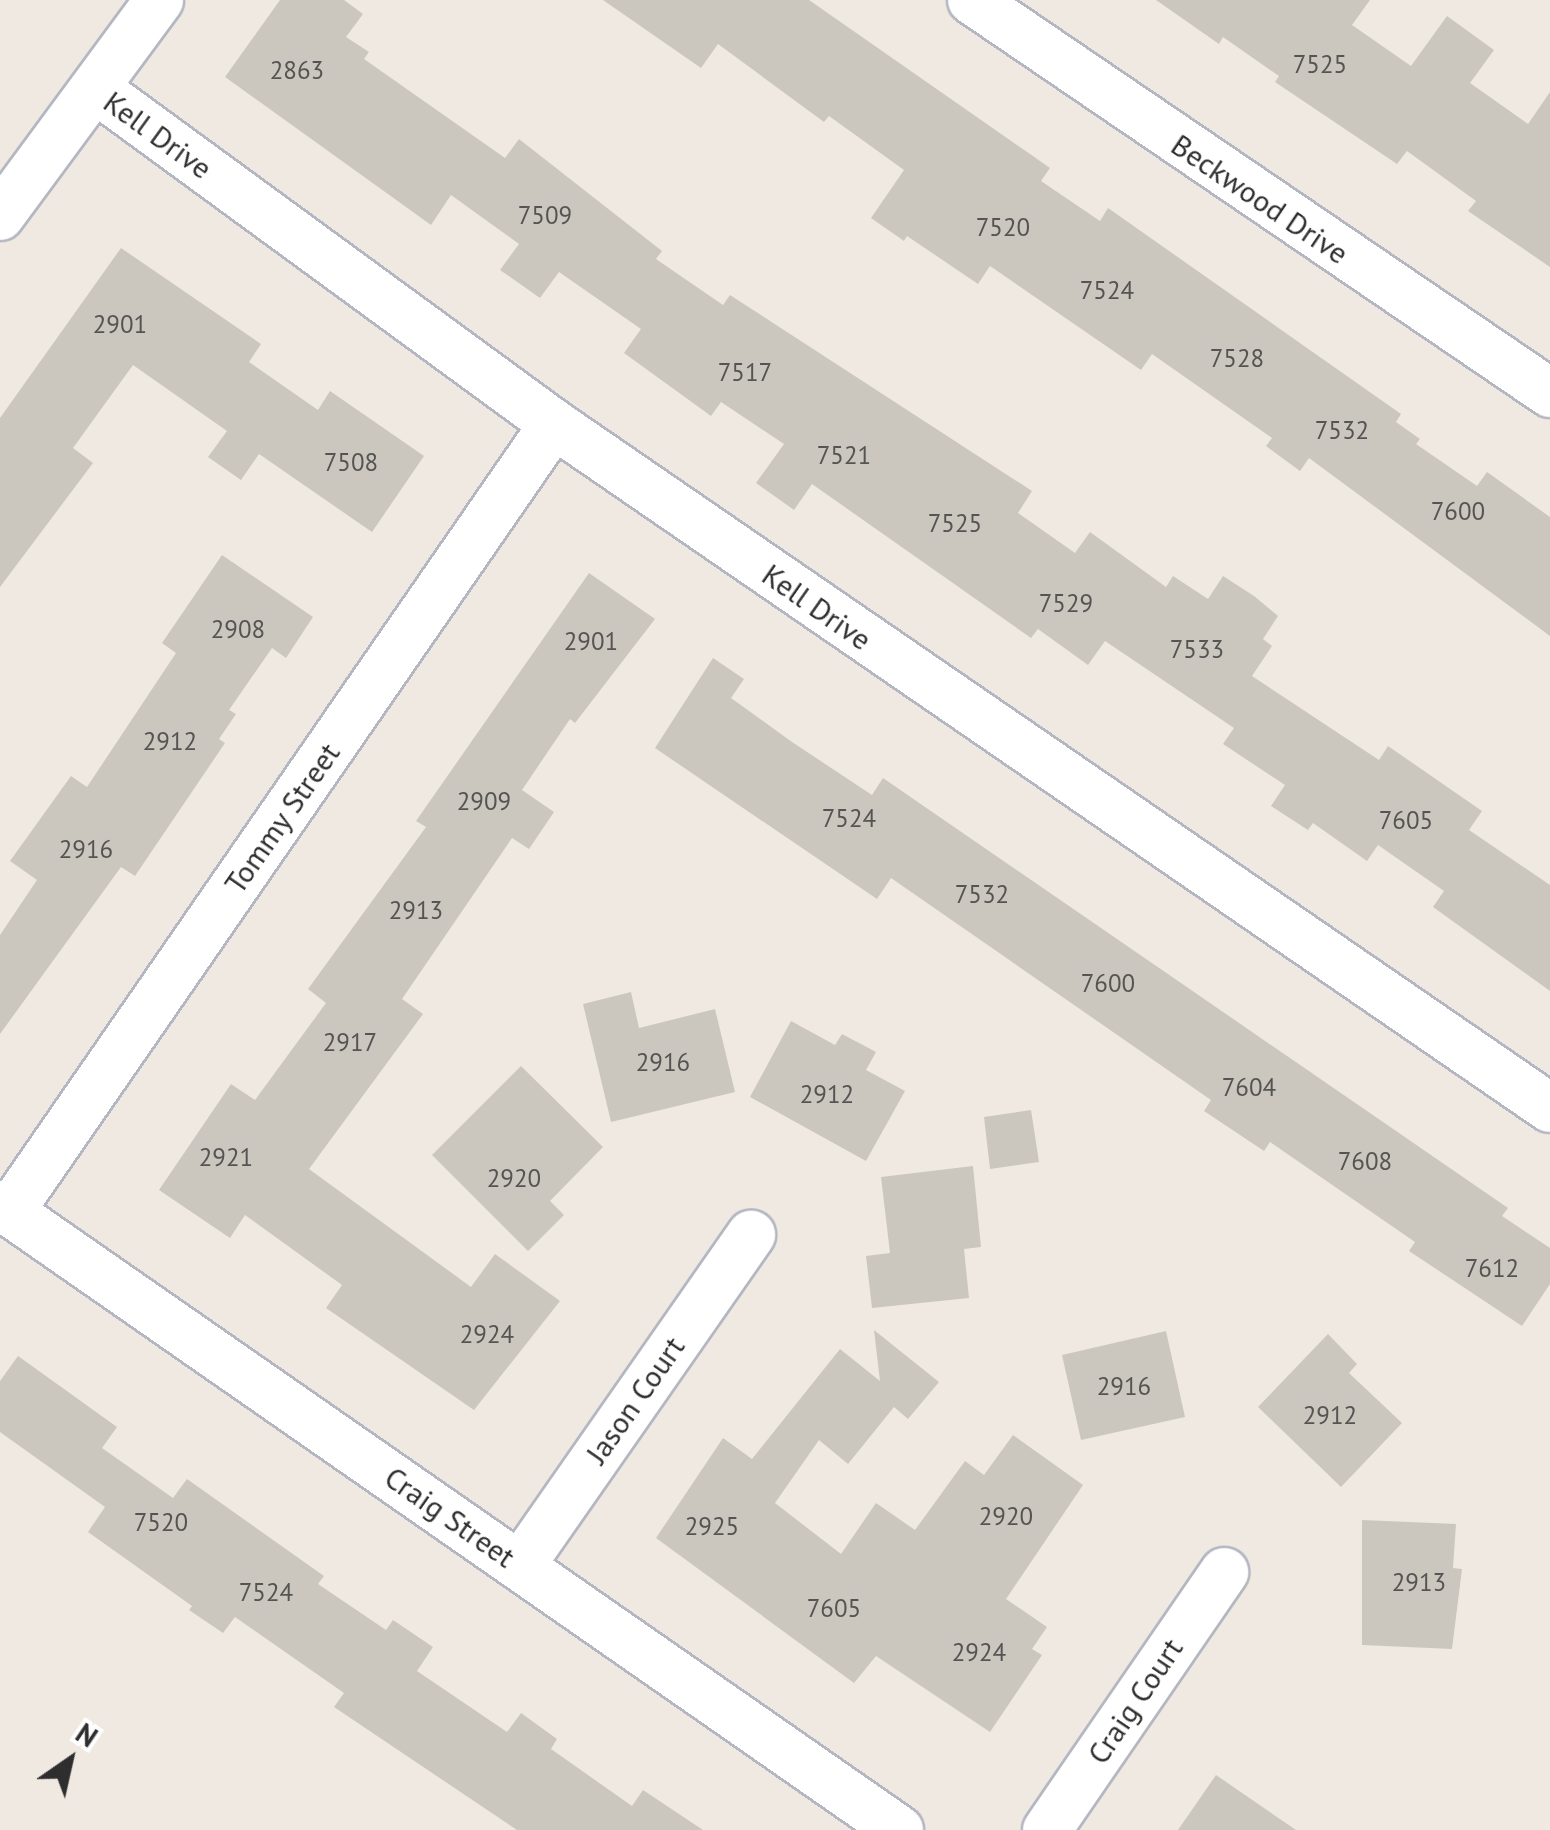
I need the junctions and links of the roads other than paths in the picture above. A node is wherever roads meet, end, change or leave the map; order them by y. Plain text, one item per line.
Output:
1 (159, 0) edge
2 (972, 0) edge
3 (96, 89) junction
4 (0, 216) edge
5 (1550, 393) edge
6 (554, 424) junction
7 (1550, 1108) edge
8 (5, 1208) edge
9 (751, 1234) dead end
10 (520, 1566) junction
11 (1224, 1572) dead end
12 (899, 1830) edge
13 (1047, 1830) edge

1 - 3 street
2 - 5 street, Beckwood Drive
3 - 4 street
3 - 6 street, Kell Drive
6 - 7 street, Kell Drive
6 - 8 street, Tommy Street
8 - 10 street, Craig Street
9 - 10 street, Jason Court
10 - 12 street, Craig Street
11 - 13 street, Craig Court

